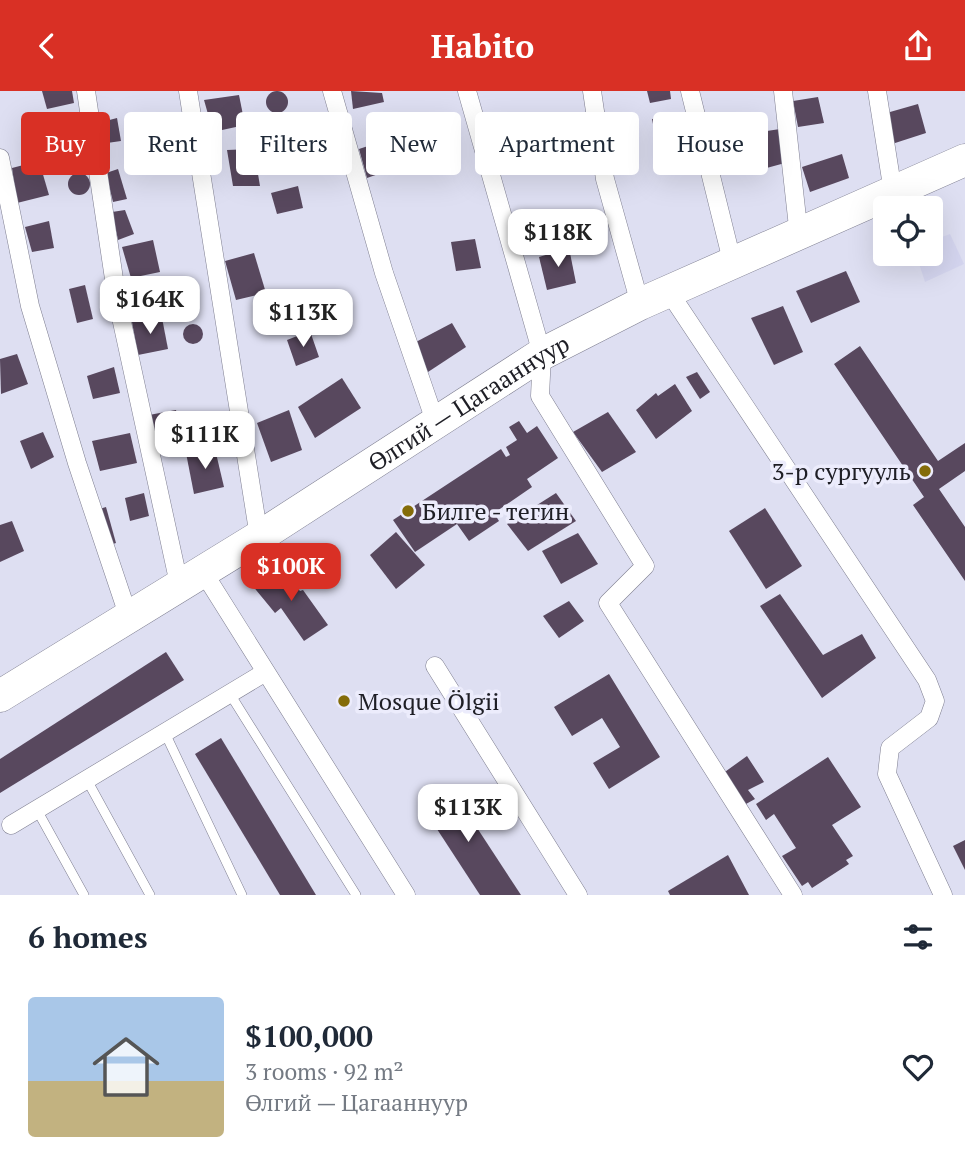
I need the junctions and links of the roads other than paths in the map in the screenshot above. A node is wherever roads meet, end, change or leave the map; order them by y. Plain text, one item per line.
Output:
1 (86, 91) edge
2 (188, 91) edge
3 (332, 91) edge
4 (467, 91) edge
5 (592, 91) edge
6 (690, 91) edge
7 (783, 91) edge
8 (877, 91) edge
9 (0, 158) edge
10 (965, 160) edge
11 (893, 192) junction
12 (799, 236) junction
13 (732, 261) junction
14 (670, 292) junction
15 (640, 304) junction
16 (542, 354) junction
17 (435, 421) junction
18 (258, 537) junction
19 (190, 577) junction
20 (128, 615) junction
21 (435, 666) dead end
22 (264, 673) junction
23 (230, 694) junction
24 (0, 696) edge
25 (166, 733) junction
26 (87, 780) junction
27 (37, 810) junction
28 (11, 825) dead end
29 (83, 895) edge
30 (150, 895) edge
31 (242, 895) edge
32 (356, 895) edge
33 (406, 895) edge
34 (578, 895) edge
35 (793, 895) edge
36 (943, 895) edge

1 - 19 street
2 - 18 street
3 - 17 street
4 - 16 street
5 - 15 street
6 - 13 street
7 - 12 street
8 - 11 street
9 - 20 street
10 - 11 highway, Өлгий — Цагааннуур
11 - 12 highway, Өлгий — Цагааннуур
12 - 13 highway, Өлгий — Цагааннуур
13 - 14 highway, Өлгий — Цагааннуур
14 - 15 highway, Өлгий — Цагааннуур
14 - 36 street
15 - 16 highway, Өлгий — Цагааннуур
16 - 17 highway, Өлгий — Цагааннуур
16 - 35 street
17 - 18 highway, Өлгий — Цагааннуур
18 - 19 highway, Өлгий — Цагааннуур
19 - 20 highway, Өлгий — Цагааннуур
19 - 22 street
20 - 24 highway, Өлгий — Цагааннуур
21 - 34 street
22 - 23 street
22 - 33 street
23 - 25 street
23 - 32 lane
25 - 26 street
25 - 31 lane
26 - 27 street
26 - 30 lane
27 - 28 street
27 - 29 lane

